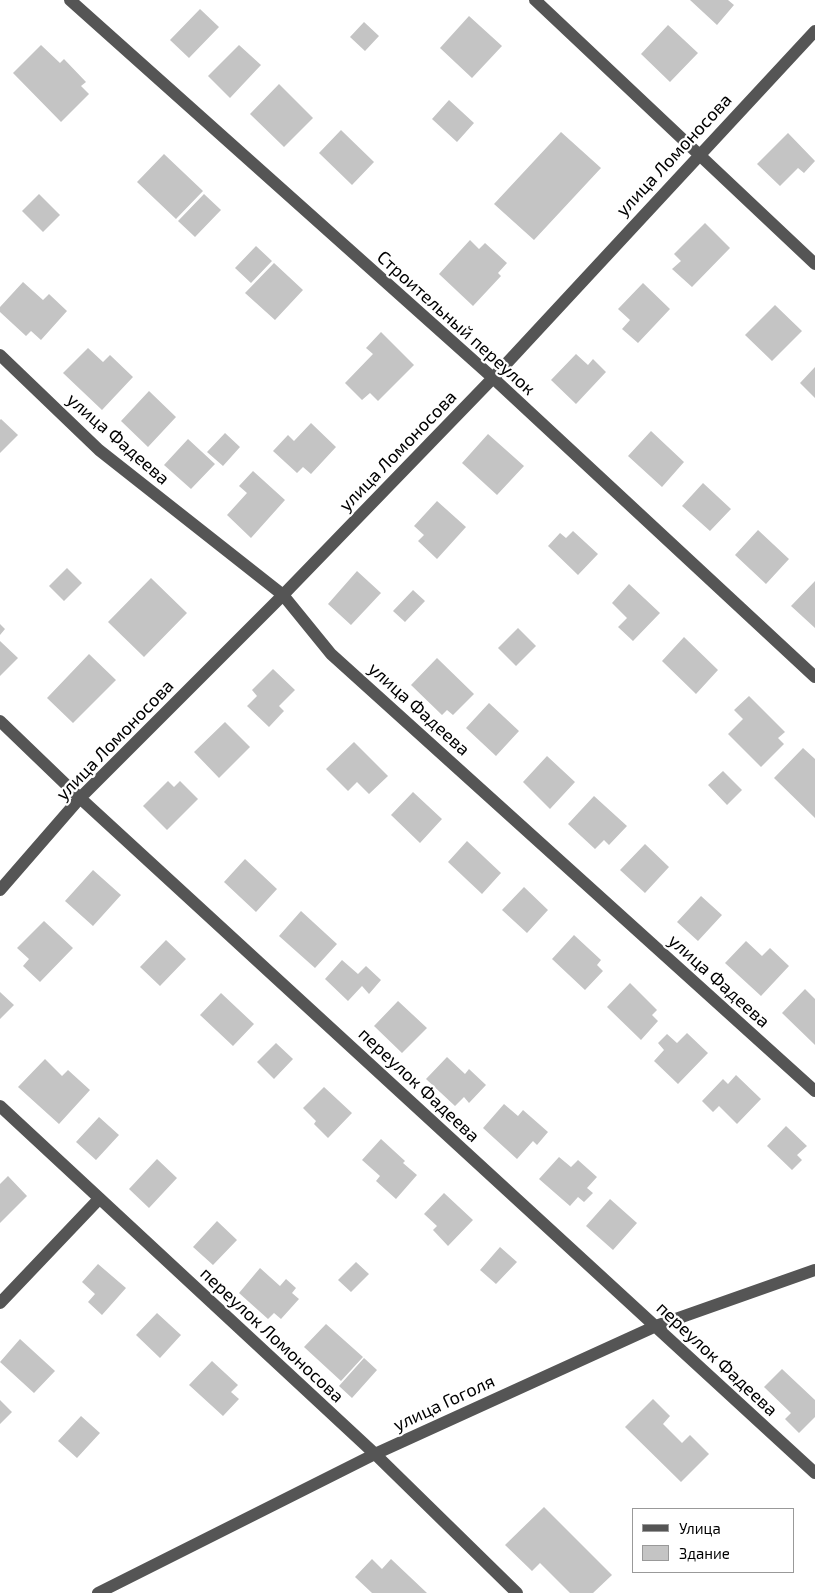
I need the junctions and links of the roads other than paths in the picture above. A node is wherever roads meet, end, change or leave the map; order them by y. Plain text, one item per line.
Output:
1 (70, 0) edge
2 (535, 0) edge
3 (815, 31) edge
4 (699, 154) junction
5 (815, 264) edge
6 (0, 355) edge
7 (492, 378) junction
8 (283, 595) junction
9 (815, 677) edge
10 (0, 721) edge
11 (80, 798) junction
12 (0, 890) edge
13 (815, 1091) edge
14 (0, 1106) edge
15 (99, 1199) junction
16 (815, 1270) edge
17 (0, 1303) edge
18 (656, 1326) junction
19 (375, 1454) junction
20 (815, 1473) edge
21 (98, 1593) edge
22 (516, 1593) edge

1 - 7 street, Строительный переулок
2 - 4 street
3 - 4 street, улица Ломоносова
4 - 5 street
4 - 7 street, улица Ломоносова
6 - 8 street, улица Фадеева
7 - 8 street, улица Ломоносова
7 - 9 street, Строительный переулок
8 - 11 street, улица Ломоносова
8 - 13 street, улица Фадеева
10 - 11 street, переулок Фадеева
11 - 12 street, улица Ломоносова
11 - 18 street, переулок Фадеева
14 - 15 street, переулок Ломоносова
15 - 17 street
15 - 19 street, переулок Ломоносова
16 - 18 street, улица Гоголя
18 - 19 street, улица Гоголя
18 - 20 street, переулок Фадеева
19 - 21 street, улица Гоголя
19 - 22 street, переулок Ломоносова

